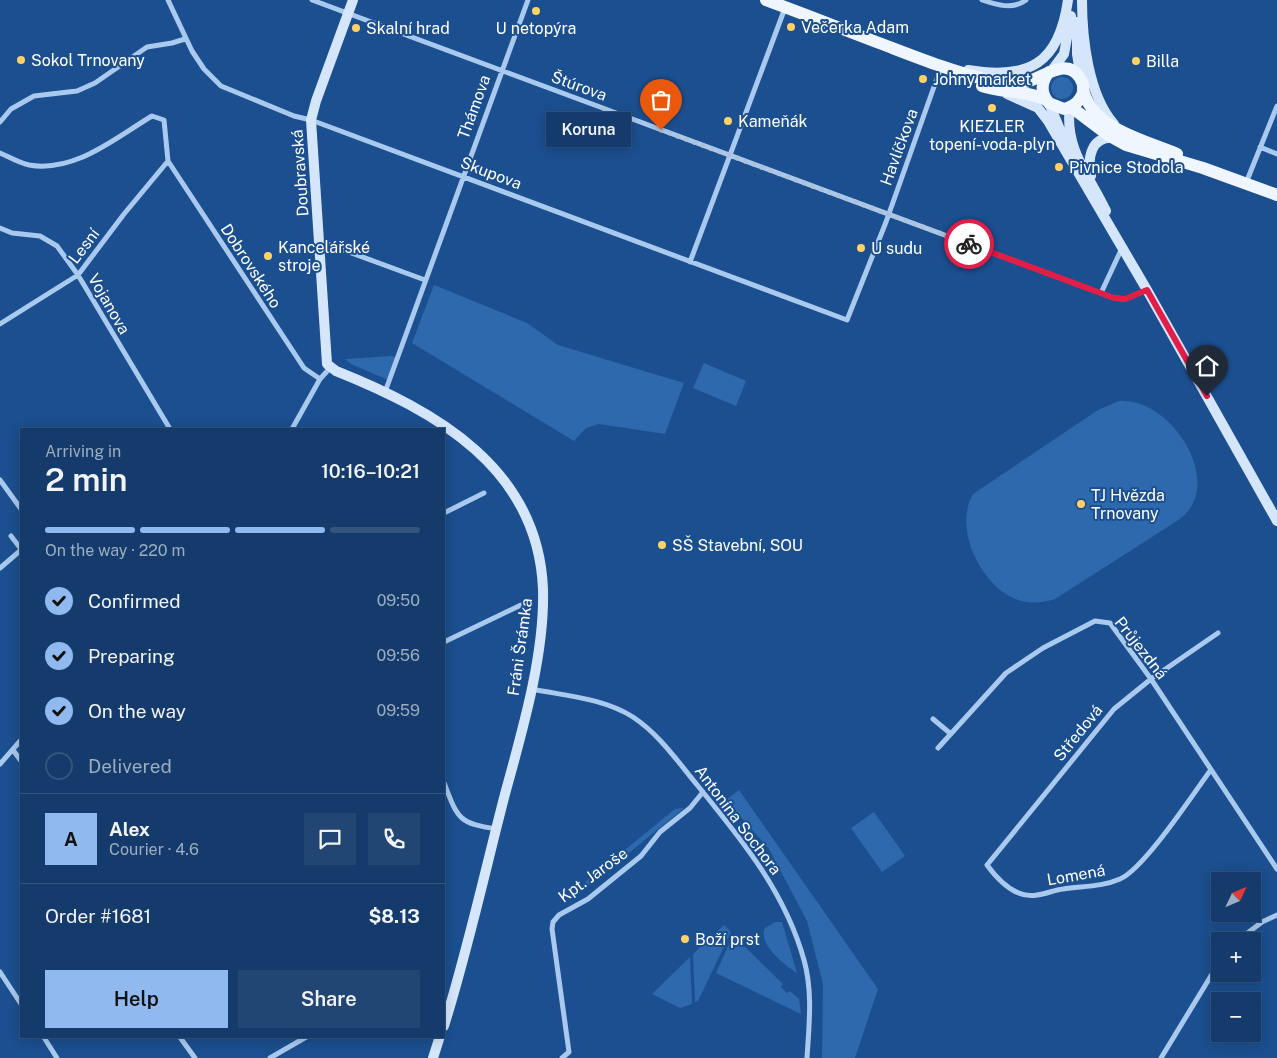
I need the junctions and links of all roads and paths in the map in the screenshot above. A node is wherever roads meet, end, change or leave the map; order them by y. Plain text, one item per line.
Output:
1 (168, 0) edge
2 (312, 0) edge
3 (354, 0) edge
4 (528, 0) edge
5 (766, 0) edge
6 (982, 0) edge
7 (1026, 0) edge
8 (1068, 0) edge
9 (1072, 0) edge
10 (1077, 0) edge
11 (1082, 0) edge
12 (785, 7) junction
13 (348, 13) junction
14 (185, 39) junction
15 (941, 66) junction
16 (501, 70) junction
17 (1051, 71) junction
18 (1082, 84) junction
19 (1003, 92) junction
20 (1047, 102) junction
21 (1277, 106) edge
22 (1071, 107) junction
23 (311, 120) junction
24 (0, 122) edge
25 (1119, 136) junction
26 (1260, 148) junction
27 (0, 153) edge
28 (1277, 154) edge
29 (731, 156) junction
30 (168, 161) junction
31 (1074, 166) junction
32 (462, 176) junction
33 (1246, 183) junction
34 (1094, 187) junction
35 (1277, 195) edge
36 (888, 214) junction
37 (0, 228) edge
38 (1114, 232) junction
39 (319, 240) junction
40 (1122, 247) junction
41 (690, 262) junction
42 (78, 275) junction
43 (425, 280) junction
44 (1147, 290) junction
45 (1101, 293) junction
46 (847, 320) joint
47 (0, 324) edge
48 (330, 368) junction
49 (320, 379) junction
50 (385, 392) junction
51 (169, 428) edge
52 (293, 428) edge
53 (0, 480) edge
54 (484, 493) dead end
55 (20, 508) edge
56 (445, 512) edge
57 (1277, 521) edge
58 (11, 536) dead end
59 (20, 548) edge
60 (20, 550) edge
61 (0, 568) edge
62 (521, 606) dead end
63 (1218, 634) dead end
64 (445, 642) edge
65 (1151, 679) junction
66 (531, 689) junction
67 (933, 719) dead end
68 (951, 734) junction
69 (20, 741) edge
70 (938, 748) dead end
71 (13, 750) junction
72 (20, 760) edge
73 (0, 764) edge
74 (1210, 771) junction
75 (445, 785) edge
76 (703, 792) junction
77 (497, 829) junction
78 (1277, 869) edge
79 (993, 873) joint
80 (1277, 915) edge
81 (1249, 932) edge
82 (0, 972) edge
83 (1211, 976) edge
84 (20, 1002) edge
85 (446, 1014) edge
86 (44, 1038) edge
87 (180, 1038) edge
88 (305, 1038) edge
89 (439, 1038) edge
90 (57, 1058) edge
91 (195, 1058) edge
92 (270, 1058) edge
93 (433, 1058) edge
94 (562, 1058) edge
95 (807, 1058) edge
96 (1161, 1058) edge

1 - 14 street, Skupova
2 - 13 street, Štúrova
3 - 13 street, Doubravská
4 - 16 street, Thámova
5 - 12 main road
6 - 7 street
8 - 15 street
9 - 17 street
10 - 18 street
11 - 25 street
12 - 15 main road
12 - 29 street
13 - 16 street, Štúrova
13 - 23 street, Doubravská
14 - 23 street, Skupova
14 - 24 street
15 - 17 main road
15 - 19 main road
15 - 36 street, Havlíčkova
16 - 29 street, Štúrova
16 - 32 street, Thámova
17 - 18 main road
17 - 20 main road
18 - 22 main road
18 - 25 main road
19 - 20 main road
19 - 31 street
20 - 22 main road
20 - 31 street
21 - 26 street
22 - 25 main road
22 - 34 street
23 - 32 street, Skupova
23 - 39 street, Doubravská
25 - 33 main road
25 - 34 street
26 - 28 street
26 - 33 street
27 - 30 street
29 - 36 street, Štúrova
29 - 41 street
30 - 42 street, Lesní
30 - 49 street, Dobrovského
31 - 38 street
32 - 41 street, Skupova
32 - 43 street, Thámova
33 - 35 main road
34 - 38 street
36 - 45 street, Štúrova
36 - 46 street, Havlíčkova
37 - 42 street, Vojanova
38 - 40 street
39 - 43 street
39 - 48 street, Doubravská
40 - 44 street
40 - 45 street
41 - 46 street, Skupova
42 - 47 street, Lesní
42 - 51 street, Vojanova
43 - 50 street, Thámova
44 - 45 street, Štúrova
44 - 57 street
48 - 49 street
48 - 50 street, Fráni Šrámka
49 - 52 street
50 - 66 street, Fráni Šrámka
53 - 55 street
54 - 56 street
58 - 59 street
60 - 61 street
62 - 64 street
63 - 65 street, Středová
65 - 68 street, Průjezdná
65 - 74 street, Průjezdná
65 - 79 street, Středová
66 - 76 street, Antonína Sochora
66 - 77 street, Fráni Šrámka
67 - 68 street
68 - 70 street, Průjezdná
69 - 71 street
71 - 72 street
71 - 73 street
74 - 78 street, Průjezdná
74 - 79 street, Lomená
75 - 77 street
76 - 94 street, Kpt. Jaroše
76 - 95 street, Antonína Sochora
77 - 85 street, Fráni Šrámka
80 - 81 street
82 - 84 street
83 - 96 street
86 - 90 street
87 - 91 street
88 - 92 street
89 - 93 street

